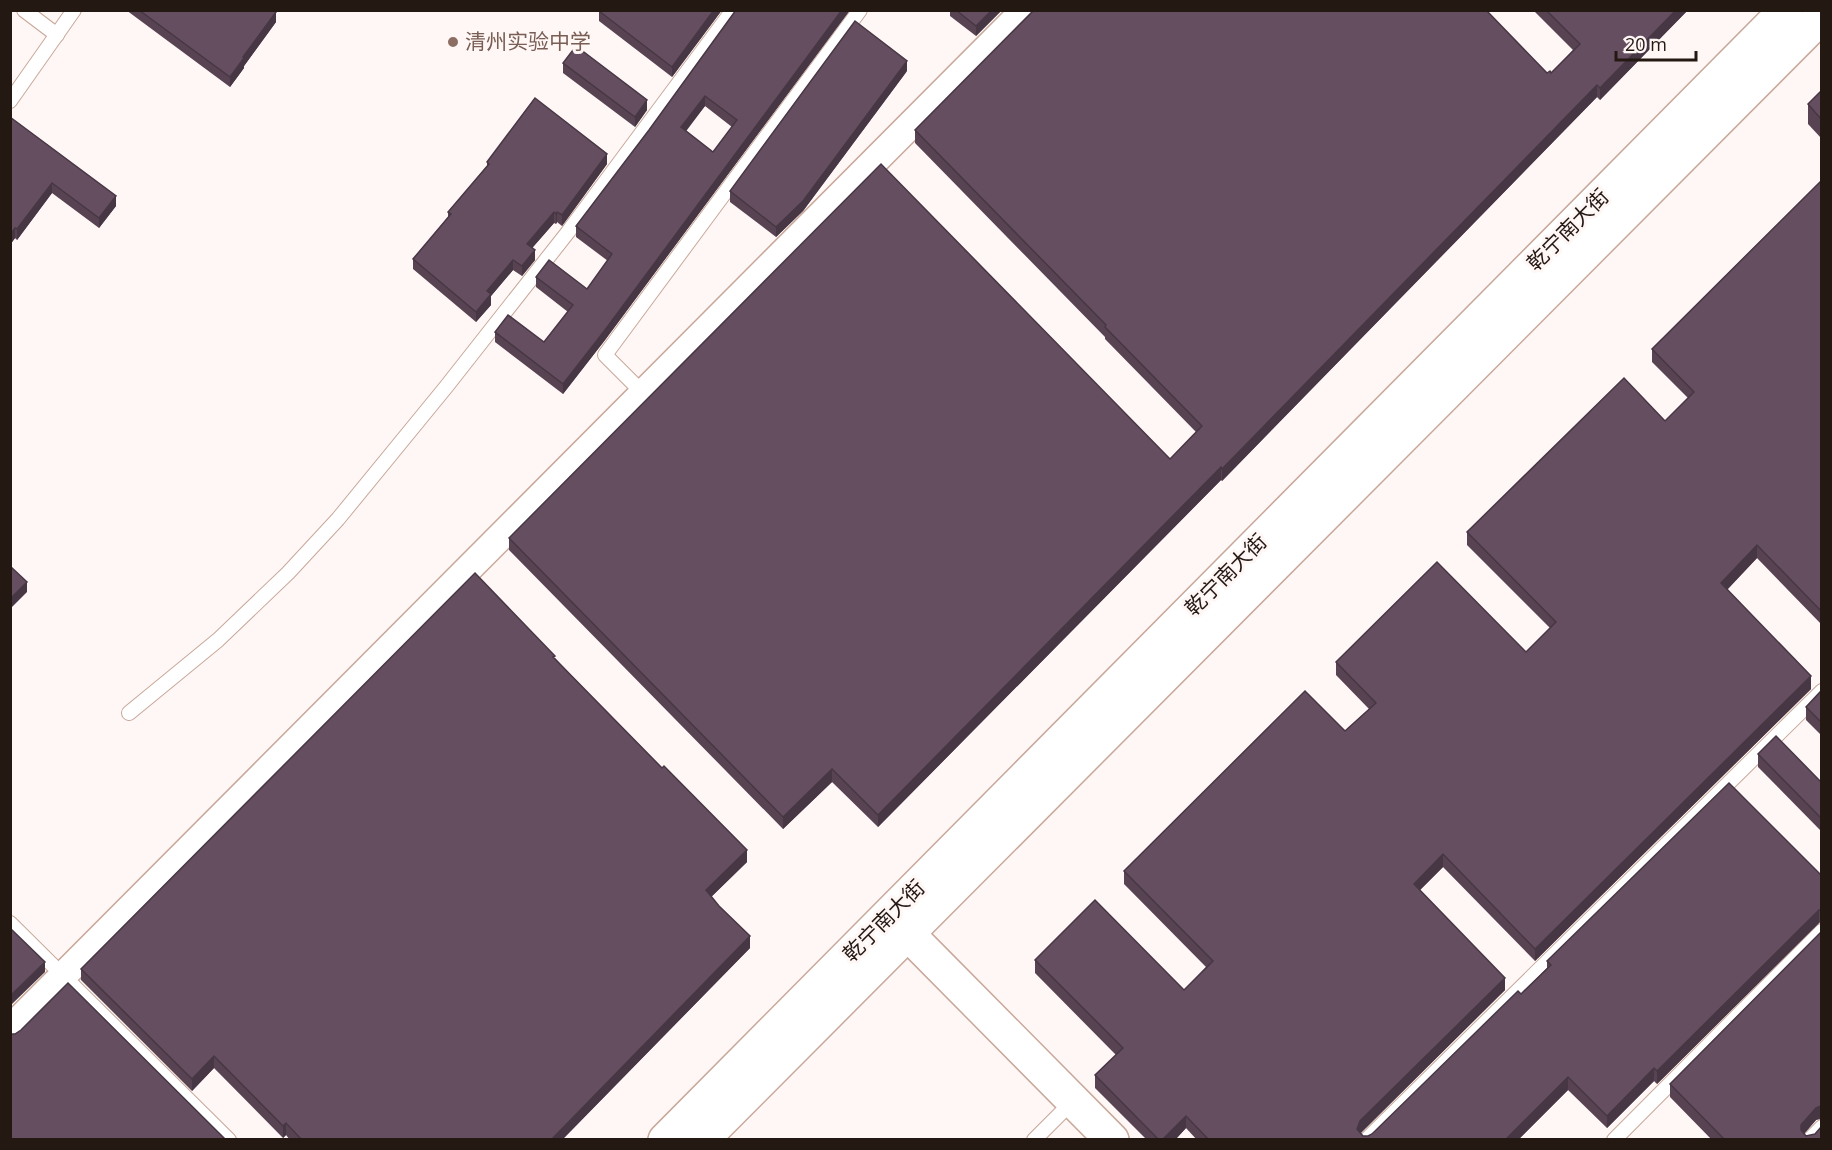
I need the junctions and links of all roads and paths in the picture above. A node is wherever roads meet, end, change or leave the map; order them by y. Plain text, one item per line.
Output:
1 (24, 10) edge
2 (74, 10) edge
3 (733, 10) edge
4 (861, 10) edge
5 (1025, 10) edge
6 (1786, 10) edge
7 (1821, 16) edge
8 (57, 35) junction
9 (10, 101) edge
10 (643, 393) junction
11 (1821, 692) edge
12 (129, 713) dead end
13 (10, 923) edge
14 (1821, 931) edge
15 (907, 933) junction
16 (64, 976) junction
17 (10, 1029) edge
18 (1073, 1101) junction
19 (1821, 1127) edge
20 (229, 1140) edge
21 (665, 1140) edge
22 (702, 1140) edge
23 (1034, 1140) edge
24 (1112, 1140) edge
25 (1366, 1140) edge
26 (1614, 1140) edge
27 (1809, 1140) edge

1 - 8 lane
2 - 8 lane
3 - 12 lane
4 - 10 lane
5 - 10 street
6 - 21 main road, 乾宁南大街
7 - 15 main road, 乾宁南大街
8 - 9 lane
10 - 16 street
11 - 25 lane
13 - 16 lane
14 - 26 lane
15 - 18 main road
15 - 22 main road, 乾宁南大街
16 - 17 street
16 - 20 lane
18 - 23 lane
18 - 24 main road
19 - 27 lane

